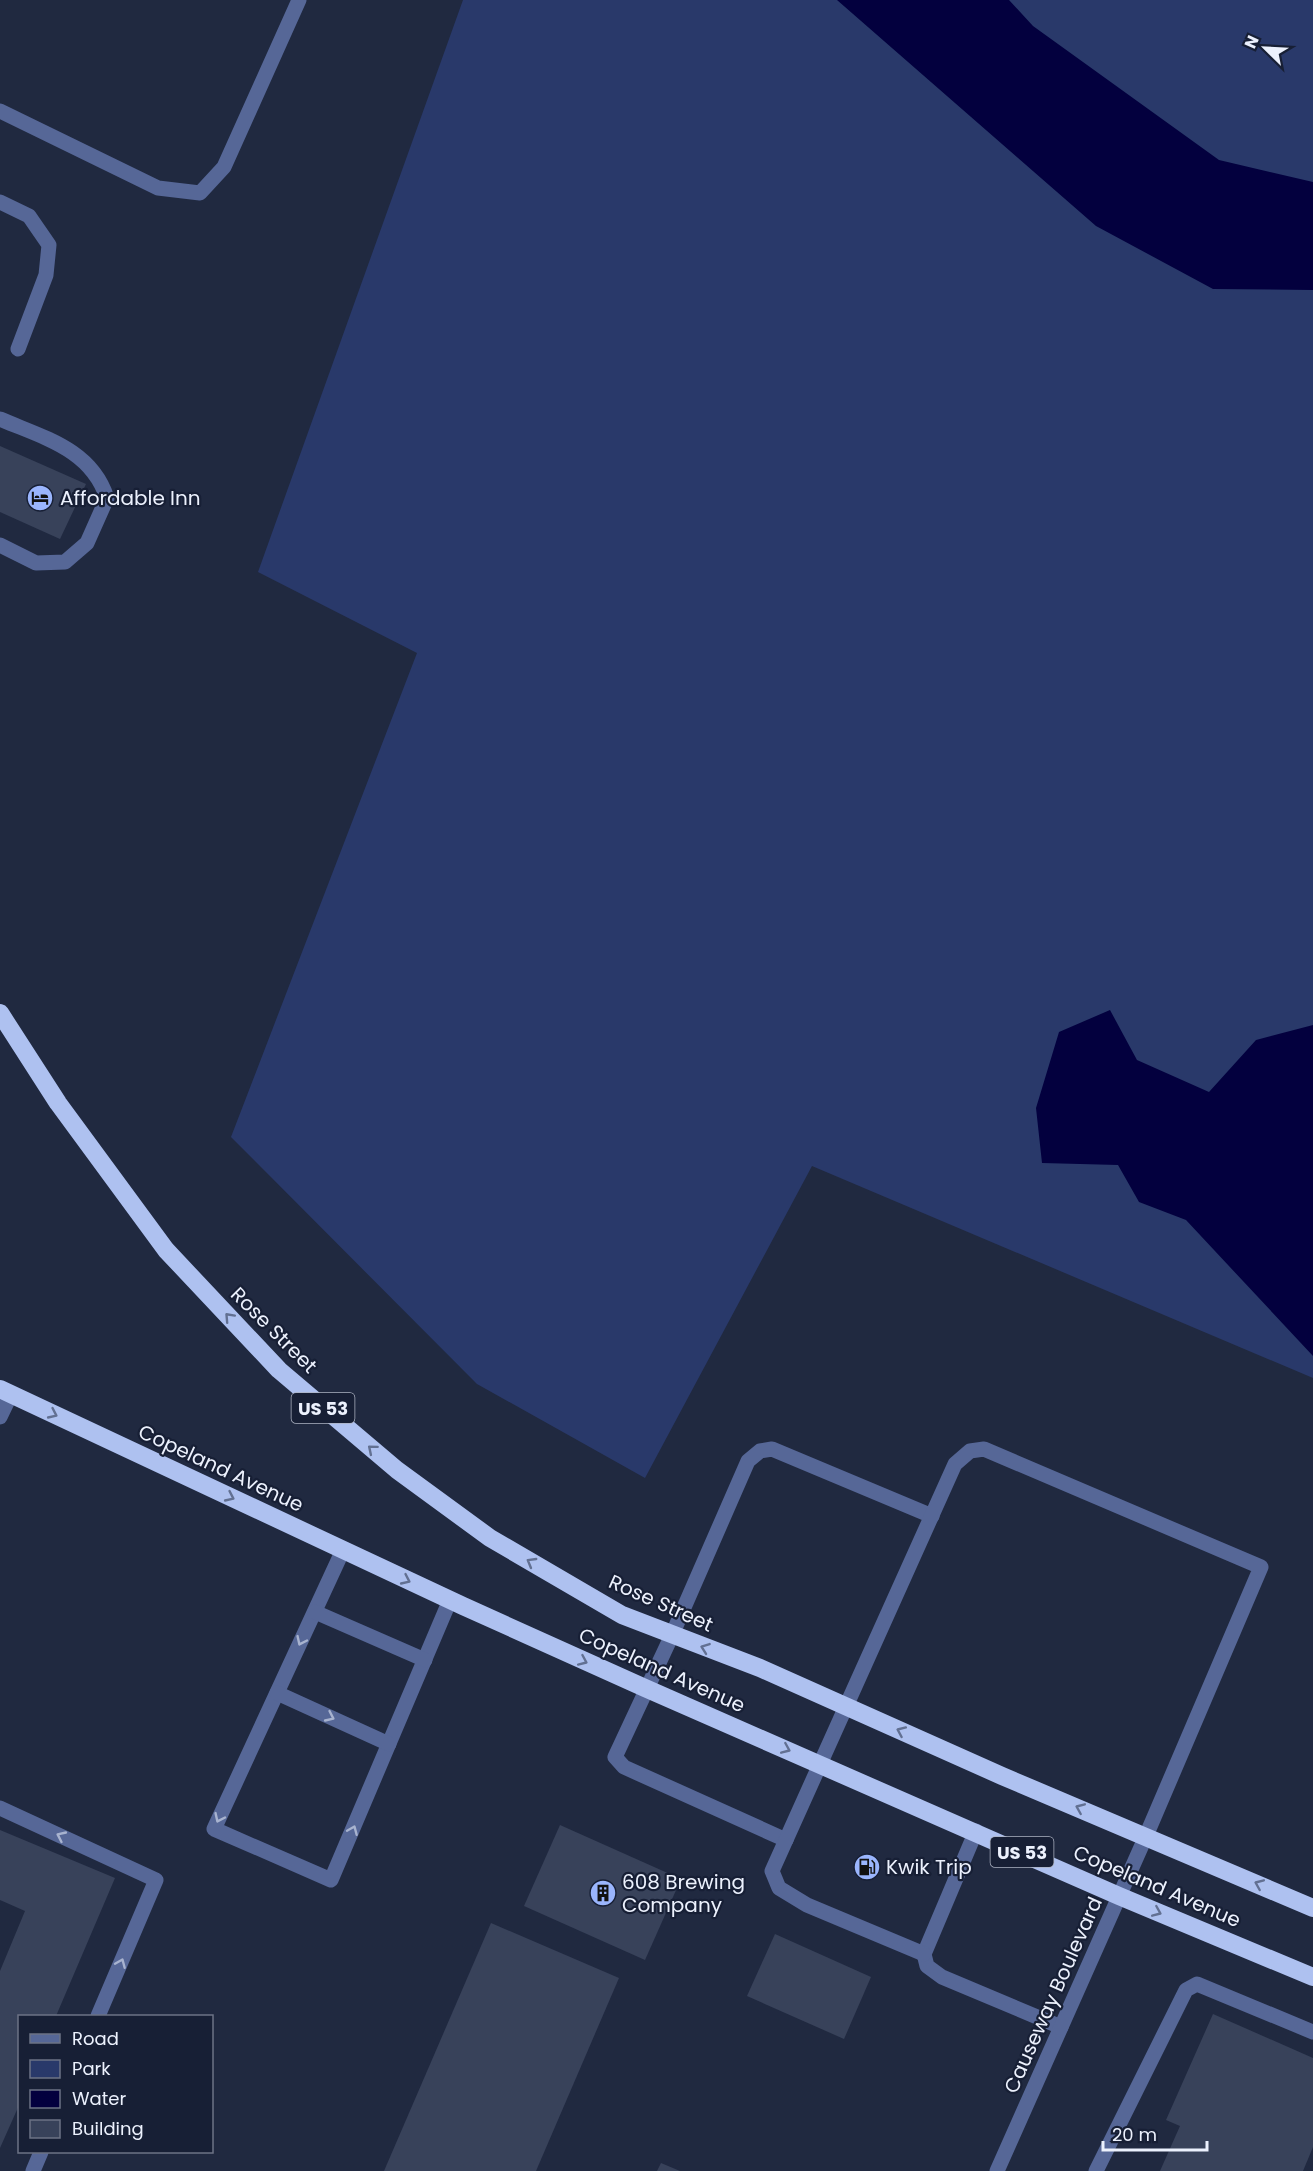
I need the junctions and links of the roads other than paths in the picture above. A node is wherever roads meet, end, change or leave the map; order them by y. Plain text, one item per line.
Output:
1 (299, 0) edge
2 (0, 111) edge
3 (0, 202) edge
4 (18, 349) dead end
5 (0, 418) edge
6 (0, 545) edge
7 (0, 1013) edge
8 (5, 1391) edge
9 (0, 1417) edge
10 (932, 1516) junction
11 (343, 1550) junction
12 (450, 1600) junction
13 (315, 1612) junction
14 (672, 1635) junction
15 (425, 1660) junction
16 (645, 1688) junction
17 (277, 1693) junction
18 (847, 1707) junction
19 (389, 1744) junction
20 (821, 1764) junction
21 (0, 1808) edge
22 (976, 1832) junction
23 (1146, 1836) junction
24 (786, 1840) junction
25 (1119, 1896) junction
26 (1313, 1908) edge
27 (924, 1954) junction
28 (1313, 1977) edge
29 (98, 2015) edge
30 (1061, 2027) junction
31 (1313, 2032) edge
32 (40, 2153) edge
33 (33, 2171) edge
34 (997, 2171) edge
35 (1096, 2171) edge

1 - 2 street
3 - 4 street
5 - 6 street
14 -> 7 highway, Rose Street / US 53
8 - 9 street
8 -> 11 highway, Copeland Avenue / US 53
10 - 14 street
10 - 18 street
10 - 23 street, Causeway Boulevard
11 -> 12 highway, Copeland Avenue / US 53
11 - 13 street
12 - 15 street
12 -> 16 highway, Copeland Avenue / US 53
13 - 15 street
13 -> 17 street
14 - 16 street
18 -> 14 highway, Rose Street / US 53
15 - 19 street
16 -> 20 highway, Copeland Avenue / US 53
16 - 24 street
17 -> 19 street
17 -> 19 street
18 - 20 street
23 -> 18 highway, US 53
20 - 22 highway, Copeland Avenue / US 53
20 - 24 street
29 -> 21 street
22 - 25 highway, Copeland Avenue / US 53
22 - 27 street
23 - 25 street, Causeway Boulevard
26 -> 23 highway, US 53
24 - 27 street
25 -> 28 highway, Copeland Avenue / US 53
25 - 30 street, Causeway Boulevard
27 - 30 street
30 - 34 street, Causeway Boulevard
31 - 35 street
32 - 33 street

